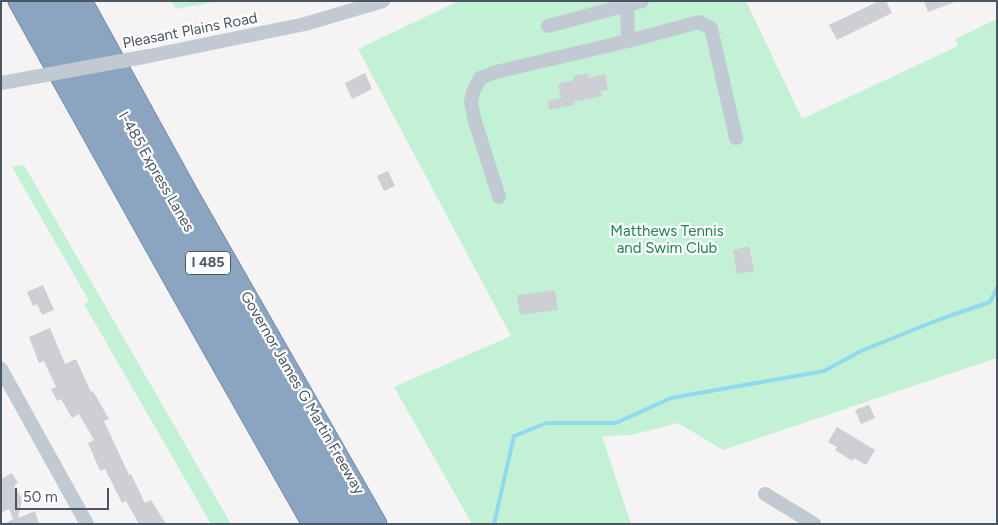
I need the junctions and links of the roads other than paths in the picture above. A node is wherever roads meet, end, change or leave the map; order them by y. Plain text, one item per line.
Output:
1 (19, 1) edge
2 (42, 1) edge
3 (61, 1) edge
4 (80, 1) edge
5 (383, 1) edge
6 (642, 1) edge
7 (627, 4) edge
8 (548, 26) dead end
9 (628, 41) junction
10 (1, 83) edge
11 (736, 138) dead end
12 (145, 153) junction
13 (499, 197) dead end
14 (1, 369) edge
15 (278, 462) junction
16 (765, 494) dead end
17 (87, 524) edge
18 (313, 524) edge
19 (326, 524) edge
20 (336, 524) edge
21 (357, 524) edge
22 (376, 524) edge
23 (814, 524) edge

1 - 15 highway, I 485
2 - 20 highway, I-485 Express Lanes / I 485
3 - 12 highway, I-485 Express Lanes / I 485
4 - 12 highway
4 - 22 highway, Governor James G Martin Freeway / I 485
5 - 10 street, Pleasant Plains Road, bridge
6 - 7 street
7 - 8 street
7 - 9 street
9 - 11 street
9 - 13 street
12 - 21 highway, I-485 Express Lanes / I 485
14 - 17 street
15 - 18 highway, I 485
15 - 19 highway
16 - 23 street

